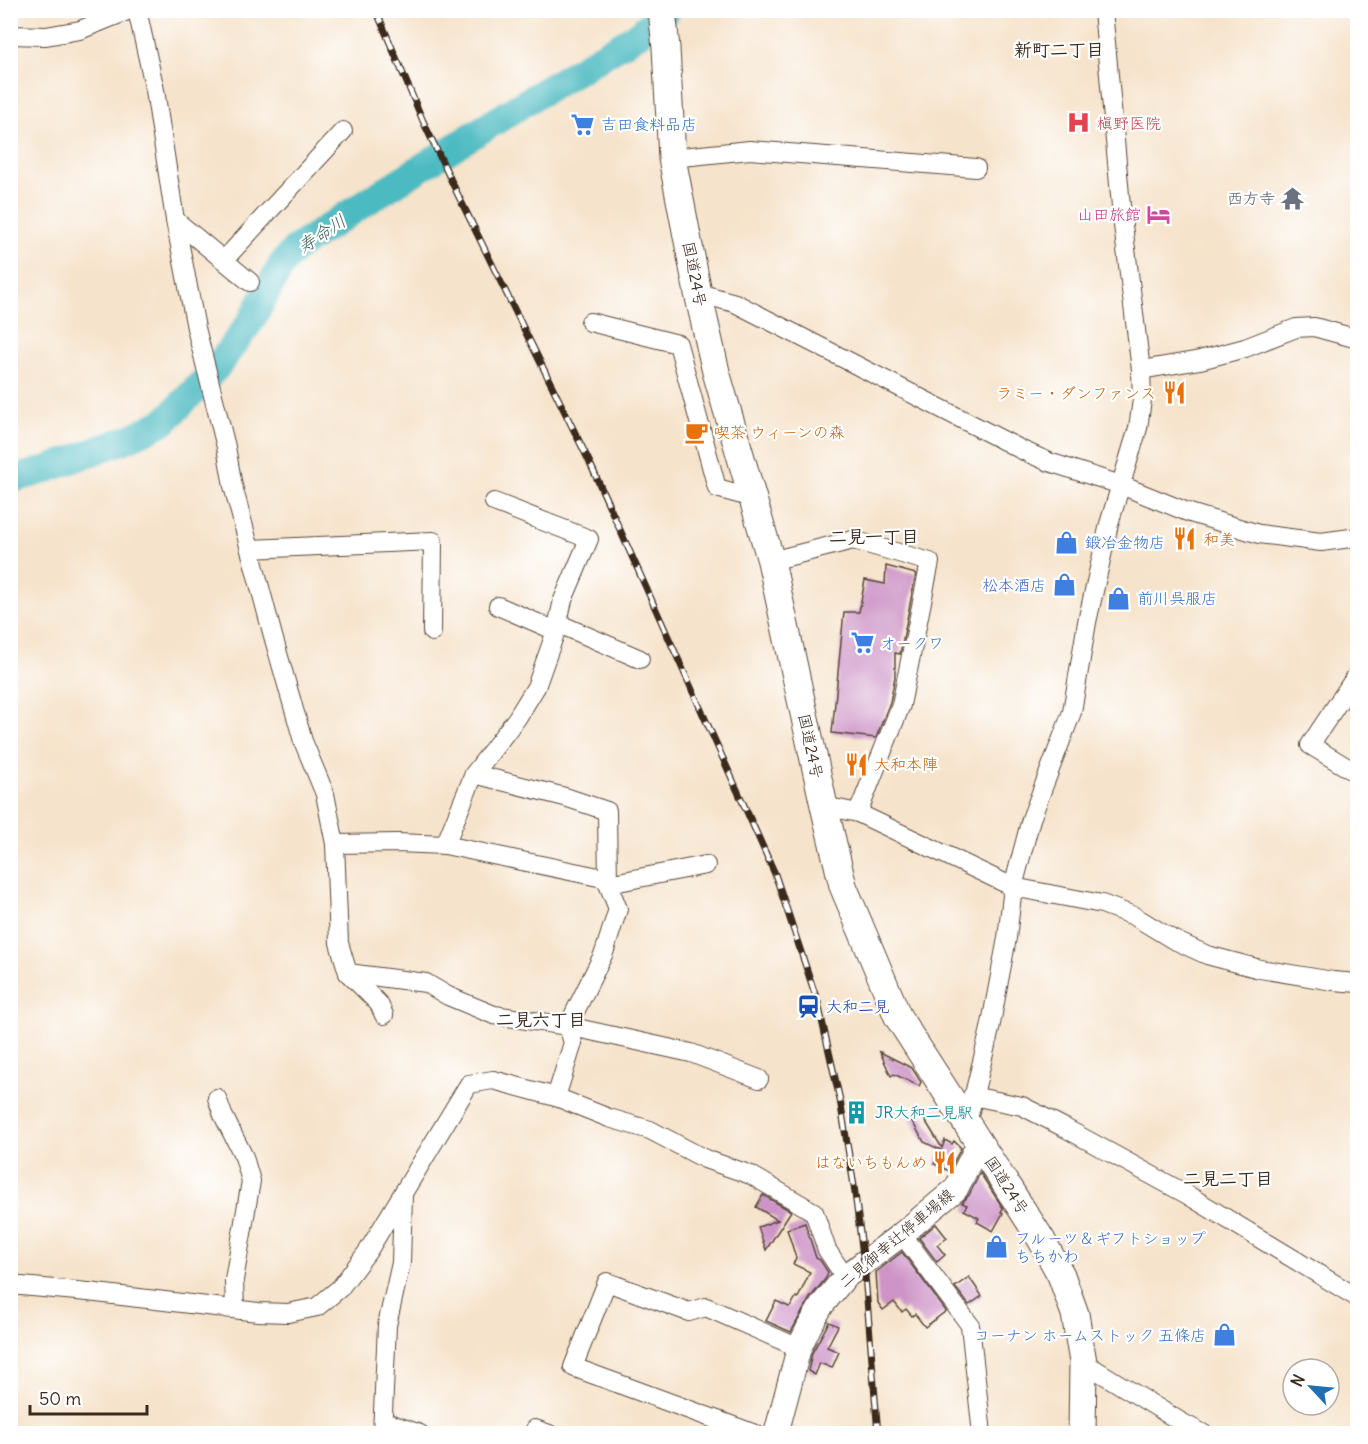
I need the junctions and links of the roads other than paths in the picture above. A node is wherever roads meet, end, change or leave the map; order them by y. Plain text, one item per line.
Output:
1 (130, 10) edge
2 (137, 10) edge
3 (662, 10) edge
4 (1103, 10) edge
5 (10, 35) edge
6 (343, 131) dead end
7 (672, 158) junction
8 (976, 168) dead end
9 (175, 220) junction
10 (224, 260) junction
11 (250, 282) dead end
12 (698, 293) junction
13 (590, 322) dead end
14 (1358, 339) edge
15 (1141, 370) junction
16 (1121, 485) junction
17 (753, 498) junction
18 (494, 502) dead end
19 (1358, 537) edge
20 (250, 549) junction
21 (771, 561) junction
22 (498, 606) dead end
23 (556, 627) junction
24 (432, 632) dead end
25 (640, 659) dead end
26 (1358, 673) edge
27 (1358, 772) edge
28 (474, 774) junction
29 (824, 806) junction
30 (858, 813) junction
31 (335, 844) junction
32 (445, 845) junction
33 (706, 865) dead end
34 (608, 882) junction
35 (1013, 886) junction
36 (348, 973) junction
37 (1358, 983) edge
38 (384, 1015) dead end
39 (568, 1026) junction
40 (759, 1079) dead end
41 (972, 1096) junction
42 (556, 1097) junction
43 (217, 1098) dead end
44 (973, 1133) junction
45 (403, 1193) junction
46 (902, 1234) junction
47 (845, 1277) junction
48 (10, 1285) edge
49 (1358, 1298) edge
50 (235, 1309) junction
51 (799, 1347) junction
52 (1083, 1362) junction
53 (382, 1427) edge
54 (420, 1434) edge
55 (755, 1434) edge
56 (777, 1434) edge
57 (982, 1434) edge
58 (1082, 1434) edge
59 (1204, 1434) edge

1 - 5 street
2 - 9 street
3 - 7 highway, 国道24号
4 - 15 street
6 - 10 street
7 - 8 street
7 - 12 highway, 国道24号
9 - 10 street
9 - 20 street
10 - 11 street
12 - 16 street
12 - 17 highway, 国道24号
13 - 17 street
14 - 15 street
15 - 16 street
16 - 19 street
16 - 35 street
17 - 21 highway, 国道24号
18 - 23 street
20 - 24 street
20 - 31 street
21 - 29 highway, 国道24号
21 - 30 street
22 - 23 street
23 - 25 street
23 - 28 street
26 - 27 street
28 - 32 street
28 - 34 street
29 - 30 street
29 - 44 highway, 国道24号
30 - 35 street
31 - 32 street
31 - 36 street
32 - 34 street
33 - 34 street
34 - 39 street
35 - 37 street
35 - 41 street
36 - 38 street
36 - 39 street
39 - 40 street
39 - 42 street
41 - 44 street
41 - 49 street
42 - 45 street
42 - 47 street
43 - 50 street
44 - 46 main road, 二見御幸辻停車場線
44 - 52 highway, 国道24号
45 - 50 street
45 - 53 street
46 - 47 main road, 二見御幸辻停車場線
46 - 57 street
47 - 51 main road, 二見御幸辻停車場線
48 - 50 street
51 - 55 street
51 - 56 main road, 二見御幸辻停車場線
52 - 58 highway, 国道24号
52 - 59 street
53 - 54 street

